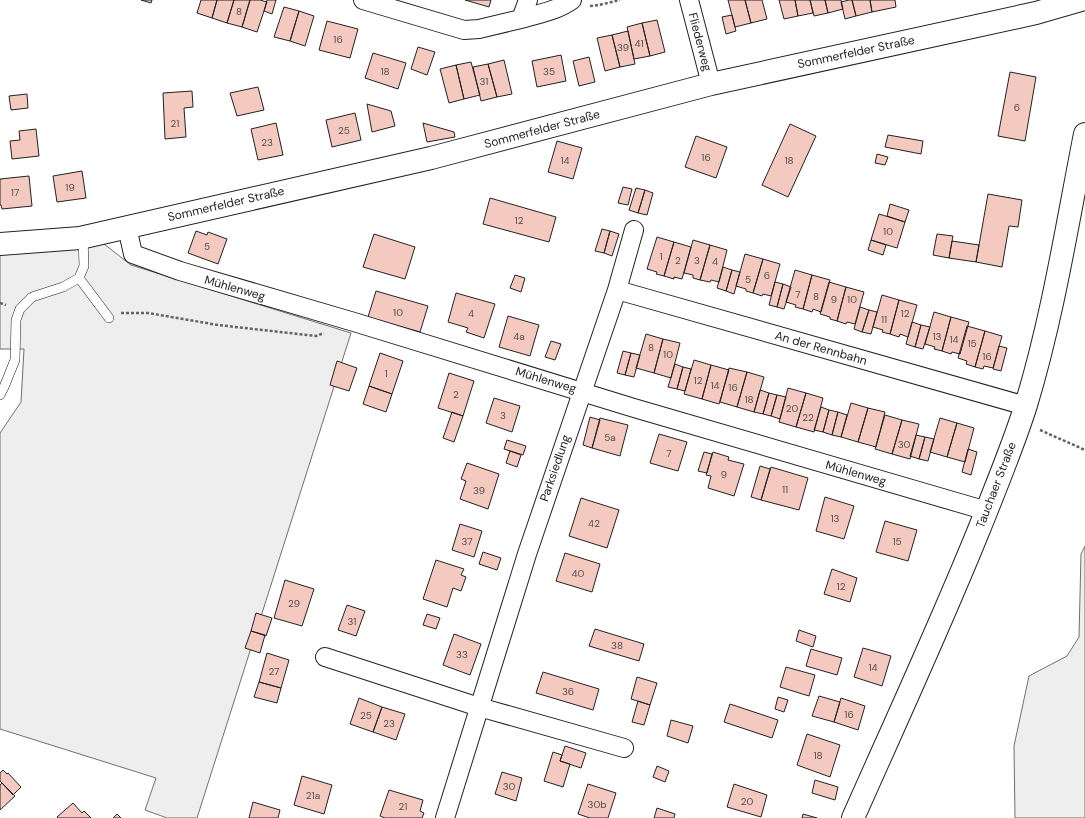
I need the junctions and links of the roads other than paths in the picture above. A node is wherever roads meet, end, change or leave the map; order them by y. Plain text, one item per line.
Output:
1 (363, 0) edge
2 (528, 0) edge
3 (689, 0) edge
4 (1081, 0) edge
5 (578, 3) edge
6 (521, 19) junction
7 (711, 84) junction
8 (1085, 134) edge
9 (128, 227) junction
10 (634, 230) dead end
11 (83, 237) junction
12 (0, 244) edge
13 (79, 278) junction
14 (617, 290) junction
15 (106, 315) road end
16 (582, 391) junction
17 (0, 394) edge
18 (1022, 415) junction
19 (987, 510) junction
20 (325, 657) dead end
21 (479, 707) junction
22 (624, 748) dead end
23 (445, 818) edge
24 (853, 818) edge

1 - 6 street
2 - 6 street
3 - 7 street, Fliederweg
4 - 7 street, Sommerfelder Straße
5 - 6 street
7 - 9 street, Sommerfelder Straße
8 - 18 street, Tauchaer Straße
9 - 11 street, Sommerfelder Straße
9 - 16 street, Mühlenweg
10 - 14 street, Parksiedlung
11 - 12 street, Sommerfelder Straße
11 - 13 lane
13 - 15 lane
13 - 17 lane
14 - 16 street, Parksiedlung
14 - 18 street, An der Rennbahn
16 - 19 street, Mühlenweg
16 - 21 street, Parksiedlung
18 - 19 street, Tauchaer Straße
19 - 24 street, Tauchaer Straße
20 - 21 street
21 - 22 street
21 - 23 street, Parksiedlung

